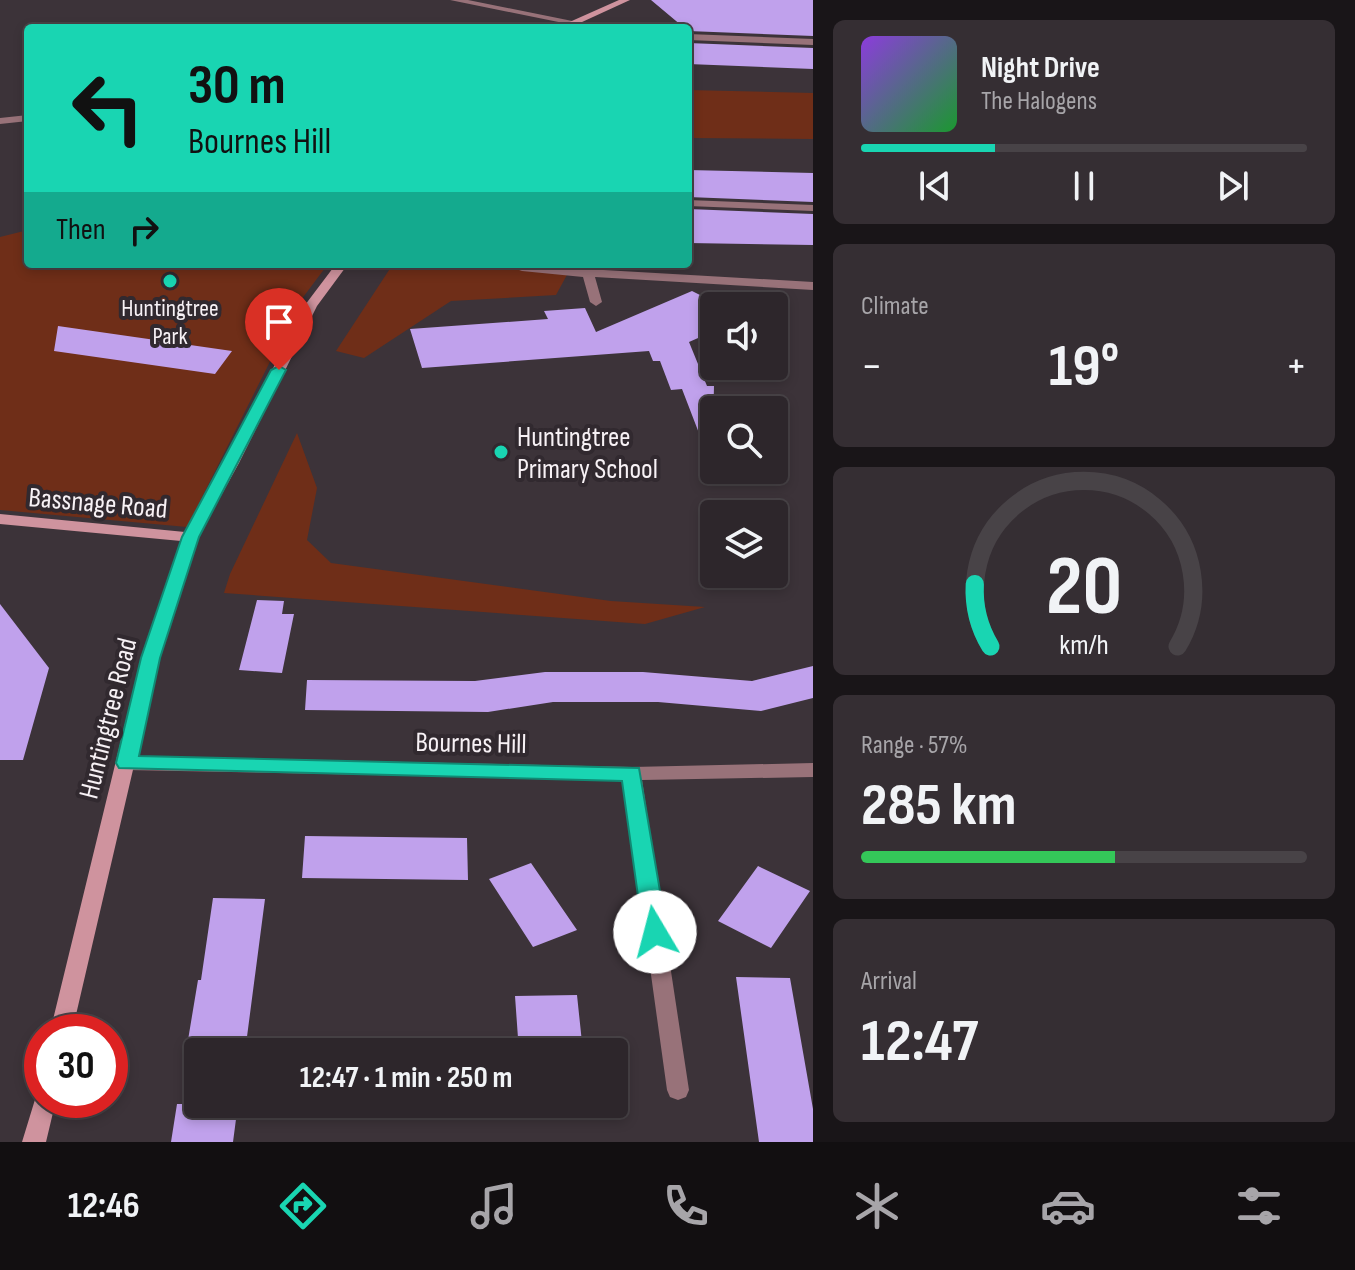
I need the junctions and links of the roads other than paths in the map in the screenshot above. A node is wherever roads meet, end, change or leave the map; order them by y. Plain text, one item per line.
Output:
1 (454, 0) edge
2 (626, 0) edge
3 (571, 23) junction
4 (577, 24) edge
5 (692, 37) edge
6 (813, 42) edge
7 (24, 118) edge
8 (0, 121) edge
9 (692, 203) edge
10 (813, 208) edge
11 (339, 268) edge
12 (526, 268) edge
13 (588, 274) junction
14 (813, 286) edge
15 (596, 302) dead end
16 (0, 519) edge
17 (190, 537) junction
18 (127, 763) junction
19 (813, 770) edge
20 (632, 774) junction
21 (65, 1014) edge
22 (678, 1090) dead end
23 (40, 1118) edge
24 (34, 1142) edge

1 - 3 street
2 - 3 street
3 - 4 street
5 - 6 street
7 - 8 street
9 - 10 street
11 - 17 street, Huntingtree Road
12 - 13 street
13 - 14 street
13 - 15 street
16 - 17 street, Bassnage Road
17 - 18 street, Huntingtree Road
18 - 20 street, Bournes Hill
18 - 21 street, Huntingtree Road
19 - 20 street, Bournes Hill
20 - 22 street
23 - 24 street

